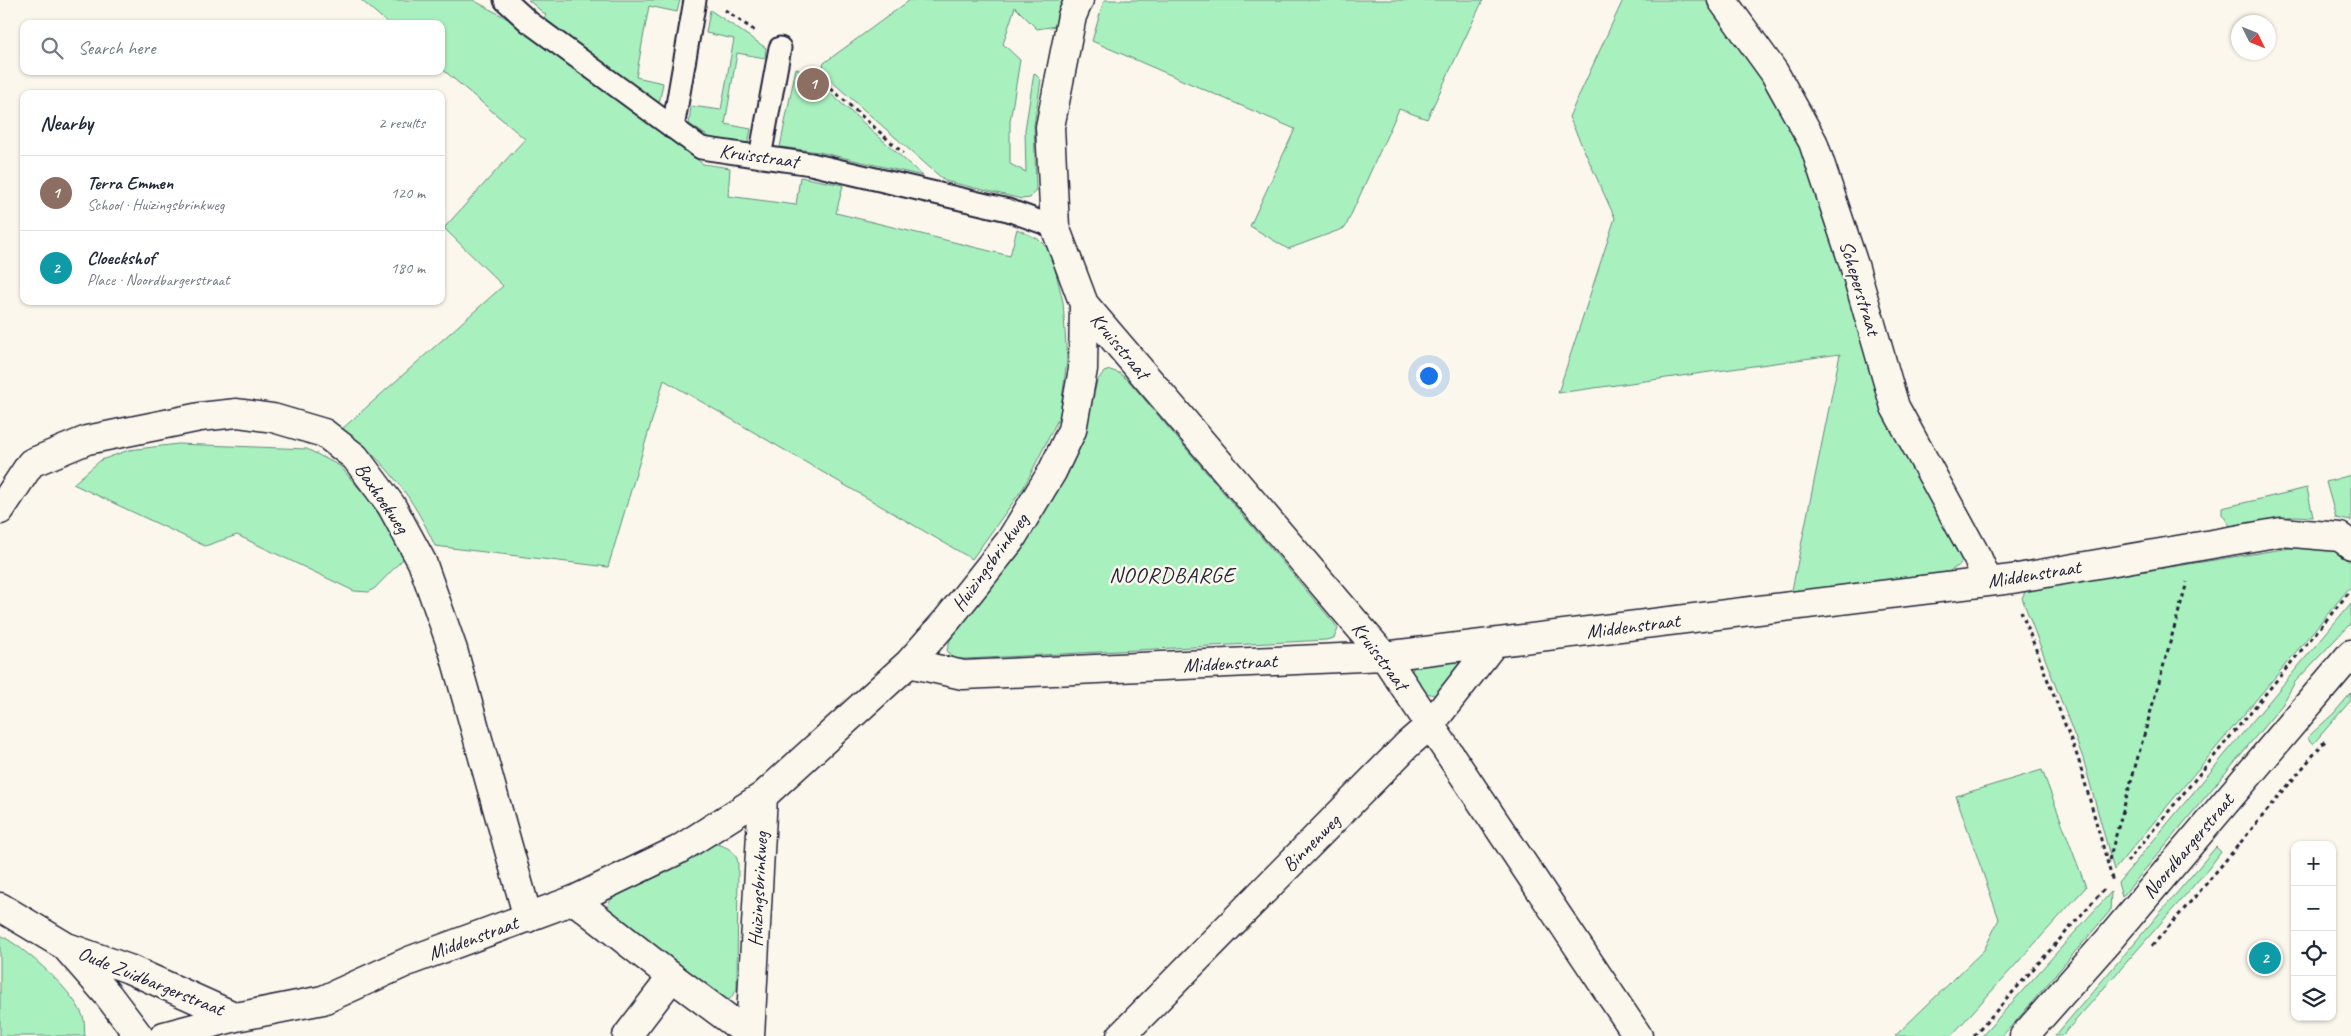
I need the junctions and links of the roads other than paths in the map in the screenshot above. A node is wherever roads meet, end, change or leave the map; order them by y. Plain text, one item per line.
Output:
1 (505, 0) edge
2 (695, 0) edge
3 (1079, 0) edge
4 (1722, 0) edge
5 (780, 48) road end
6 (673, 128) junction
7 (760, 157) junction
8 (1055, 227) junction
9 (1084, 304) junction
10 (0, 510) edge
11 (2351, 545) edge
12 (2000, 581) junction
13 (1494, 643) junction
14 (2351, 654) edge
15 (1384, 656) junction
16 (909, 663) junction
17 (1430, 725) junction
18 (764, 796) junction
19 (574, 900) junction
20 (0, 907) edge
21 (528, 918) junction
22 (65, 946) junction
23 (672, 977) junction
24 (236, 1016) junction
25 (139, 1036) edge
26 (164, 1036) edge
27 (627, 1036) edge
28 (750, 1036) edge
29 (1121, 1036) edge
30 (1638, 1036) edge
31 (2024, 1036) edge

1 - 6 lane, Kruisstraat
2 - 6 lane
3 - 8 street, Huizingsbrinkweg
4 - 12 street, Scheperstraat
5 - 7 lane
6 - 7 lane, Kruisstraat
7 - 8 lane, Kruisstraat
8 - 9 street, Huizingsbrinkweg
9 - 15 street, Kruisstraat
9 - 16 street, Huizingsbrinkweg
10 - 21 street, Baxhoekweg
11 - 12 street, Middenstraat
12 - 13 street, Middenstraat
13 - 15 street, Middenstraat
13 - 17 street, Binnenweg
14 - 31 street, Noordbargerstraat
15 - 16 street, Middenstraat
15 - 17 street, Kruisstraat
16 - 18 street, Huizingsbrinkweg
17 - 29 street, Binnenweg
17 - 30 street, Kruisstraat
18 - 19 street, Middenstraat
18 - 28 street, Huizingsbrinkweg
19 - 21 street, Middenstraat
19 - 23 street, Huizingsbrinkweg
20 - 22 street, Oude Zuidbargerstraat
21 - 24 street, Middenstraat
22 - 24 street, Oude Zuidbargerstraat
22 - 25 street, Oude Zuidbargerstraat
23 - 27 street
23 - 28 street, Huizingsbrinkweg
24 - 26 street, Middenstraat

